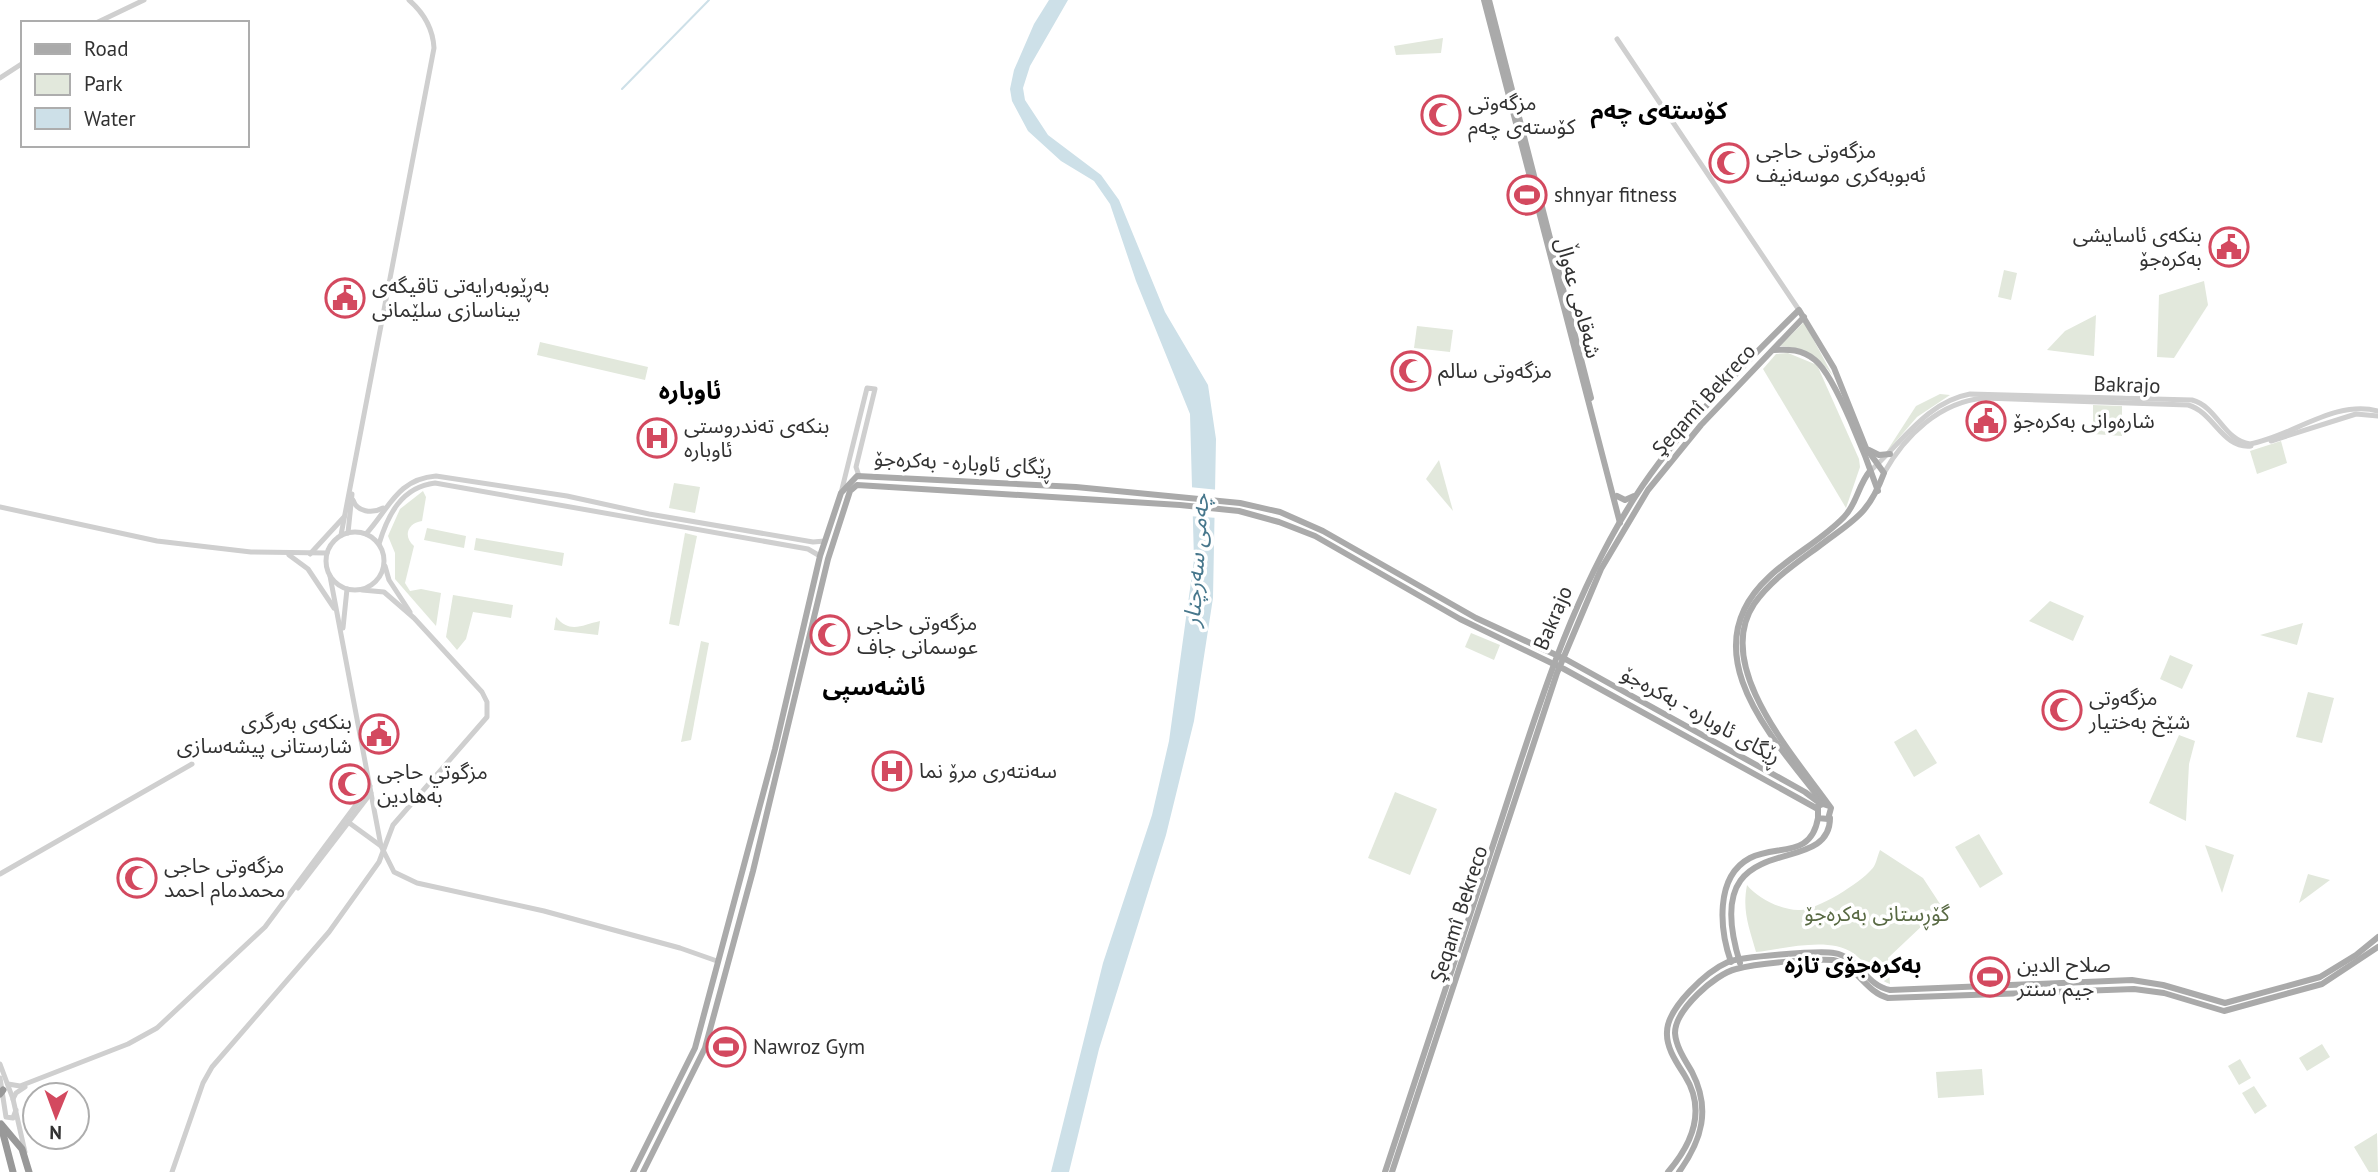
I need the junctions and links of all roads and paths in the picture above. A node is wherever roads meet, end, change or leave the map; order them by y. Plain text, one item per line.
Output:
1 (144, 0) edge
2 (409, 0) edge
3 (1486, 0) edge
4 (100, 21) edge
5 (1617, 39) dead end
6 (21, 64) edge
7 (0, 78) edge
8 (1799, 310) junction
9 (1804, 317) junction
10 (1787, 322) junction
11 (1793, 328) junction
12 (1774, 350) junction
13 (2378, 414) edge
14 (1866, 448) junction
15 (1890, 454) junction
16 (1877, 465) junction
17 (1870, 471) junction
18 (1884, 472) junction
19 (859, 476) junction
20 (938, 478) junction
21 (352, 485) junction
22 (938, 488) junction
23 (1878, 491) junction
24 (841, 493) junction
25 (352, 496) junction
26 (1617, 496) junction
27 (1636, 496) junction
28 (590, 501) junction
29 (1176, 501) junction
30 (1222, 505) junction
31 (0, 507) edge
32 (385, 507) junction
33 (1633, 508) junction
34 (588, 510) junction
35 (1850, 511) junction
36 (344, 517) junction
37 (1858, 518) junction
38 (1624, 522) junction
39 (348, 533) junction
40 (366, 534) junction
41 (341, 535) junction
42 (825, 541) junction
43 (379, 544) junction
44 (286, 554) junction
45 (310, 554) junction
46 (327, 554) junction
47 (821, 554) junction
48 (828, 559) junction
49 (384, 564) junction
50 (330, 576) junction
51 (347, 589) junction
52 (362, 590) junction
53 (337, 611) junction
54 (414, 618) junction
55 (343, 638) junction
56 (1559, 657) junction
57 (1556, 666) junction
58 (1761, 714) junction
59 (1670, 721) junction
60 (775, 749) junction
61 (783, 751) junction
62 (771, 762) junction
63 (192, 764) dead end
64 (779, 765) junction
65 (371, 789) junction
66 (1822, 805) junction
67 (1818, 818) junction
68 (1830, 818) junction
69 (348, 822) junction
70 (381, 846) junction
71 (384, 854) junction
72 (0, 874) edge
73 (260, 935) junction
74 (2378, 937) edge
75 (1735, 945) junction
76 (1726, 946) junction
77 (2378, 947) edge
78 (1739, 960) junction
79 (717, 961) junction
80 (1730, 961) junction
81 (1758, 963) junction
82 (1719, 968) junction
83 (1738, 969) junction
84 (2102, 980) junction
85 (2087, 985) junction
86 (2102, 989) junction
87 (128, 1045) junction
88 (692, 1055) junction
89 (701, 1058) junction
90 (0, 1064) edge
91 (0, 1078) edge
92 (679, 1083) junction
93 (687, 1088) junction
94 (4, 1089) edge
95 (13, 1099) junction
96 (16, 1110) junction
97 (1, 1123) edge
98 (1698, 1128) junction
99 (27, 1166) edge
100 (13, 1172) edge
101 (172, 1172) edge
102 (632, 1172) edge
103 (643, 1172) edge
104 (1385, 1172) edge
105 (1392, 1172) edge
106 (1668, 1172) edge
107 (1679, 1172) edge

1 - 4 street
2 - 21 street
3 - 26 main road, شەقامی عەواڵ
3 - 38 main road, شەقامی عەواڵ
5 - 8 street
6 - 7 street
8 - 9 main road
8 - 10 main road, Bakrajo
9 - 11 main road, Şeqamî Bekreco
9 - 14 main road
10 - 11 main road
10 - 27 main road, Bakrajo
11 - 12 main road, Şeqamî Bekreco
12 - 17 main road
12 - 33 main road, Şeqamî Bekreco
13 - 15 street, Bakrajo
13 - 18 street, Bakrajo
14 - 15 main road
14 - 16 main road
15 - 16 street
16 - 17 street
16 - 18 main road
17 - 23 main road
17 - 35 main road
18 - 23 main road, Bakrajo
19 - 20 main road, ڕێگای ئاوبارە - بەکرەجۆ
19 - 24 main road, ڕێگای ئاوبارە - بەکرەجۆ
19 - 24 street
20 - 22 main road
20 - 29 main road, ڕێگای ئاوبارە - بەکرەجۆ
21 - 25 street
21 - 36 street
22 - 29 main road, ڕێگای ئاوبارە - بەکرەجۆ
22 - 48 main road, ڕێگای ئاوبارە - بەکرەجۆ
23 - 37 main road, Bakrajo
24 - 42 main road, ڕێگای ئاوبارە - بەکرەجۆ
25 - 32 street
25 - 39 street
26 - 27 main road
26 - 38 main road, شەقامی عەواڵ
27 - 33 main road, Bakrajo
28 - 32 street
28 - 34 street
28 - 42 street
29 - 30 main road, ڕێگای ئاوبارە - بەکرەجۆ
30 - 56 main road, ڕێگای ئاوبارە - بەکرەجۆ
30 - 57 main road, ڕێگای ئاوبارە - بەکرەجۆ
31 - 44 street
32 - 40 street
33 - 38 main road, Bakrajo
34 - 43 street
34 - 47 street
35 - 37 main road
35 - 58 main road
36 - 41 street
36 - 45 street
37 - 58 main road, Bakrajo
38 - 56 main road, Bakrajo
39 - 40 street
39 - 41 street
40 - 43 street
41 - 46 street
42 - 47 main road, ڕێگای ئاوبارە - بەکرەجۆ
43 - 49 street
44 - 45 street
44 - 53 street
45 - 46 street
46 - 50 street
47 - 48 main road
47 - 60 main road, ڕێگای ئاوبارە - بەکرەجۆ
48 - 61 main road
49 - 52 street
49 - 54 street
50 - 51 street
50 - 53 street
51 - 52 street
51 - 55 street
52 - 54 street
53 - 55 street
54 - 71 street
55 - 65 street
56 - 57 main road, Bakrajo
56 - 59 main road, ڕێگای ئاوبارە - بەکرەجۆ
57 - 59 main road, ڕێگای ئاوبارە - بەکرەجۆ
57 - 104 main road, Bakrajo
57 - 105 main road, Şeqamî Bekreco
58 - 66 main road, Bakrajo
59 - 66 main road, ڕێگای ئاوبارە - بەکرەجۆ
60 - 61 main road
60 - 62 main road, ڕێگای ئاوبارە - بەکرەجۆ
61 - 64 main road
62 - 64 main road
62 - 79 main road, ڕێگای ئاوبارە - بەکرەجۆ
63 - 72 street
64 - 89 main road
65 - 69 street
65 - 70 street
65 - 73 street
66 - 67 main road
66 - 68 main road
67 - 68 main road
67 - 76 main road
68 - 75 main road
69 - 70 street
69 - 73 street
70 - 71 street
71 - 79 street
71 - 101 street
73 - 87 street
74 - 84 main road
75 - 78 main road
75 - 81 main road
76 - 80 main road
76 - 82 main road
77 - 86 main road
78 - 80 main road
78 - 81 main road
78 - 83 main road
79 - 88 main road, ڕێگای ئاوبارە - بەکرەجۆ
80 - 82 main road
80 - 83 main road
81 - 83 main road
81 - 85 main road
82 - 98 main road
83 - 98 main road
84 - 85 main road
84 - 86 main road
85 - 86 main road
87 - 94 street
87 - 95 street
88 - 89 main road
88 - 92 main road, ڕێگای ئاوبارە - بەکرەجۆ
89 - 93 main road
90 - 94 street
91 - 94 street
92 - 93 main road
92 - 102 main road, ڕێگای ئاوبارە - بەکرەجۆ
93 - 103 main road
94 - 95 street
94 - 96 street
95 - 96 street
96 - 99 street
97 - 99 highway
97 - 100 highway
98 - 106 main road
98 - 107 main road

